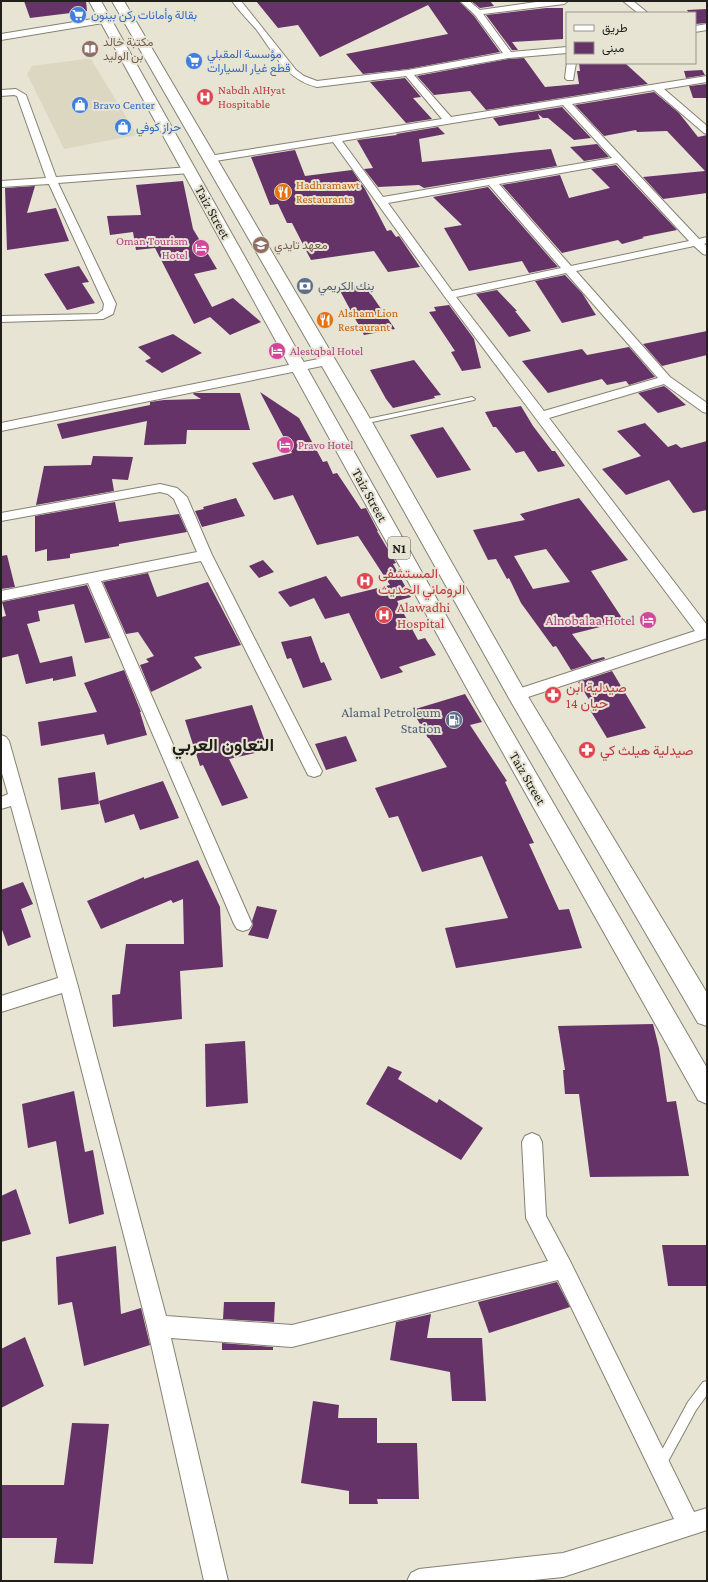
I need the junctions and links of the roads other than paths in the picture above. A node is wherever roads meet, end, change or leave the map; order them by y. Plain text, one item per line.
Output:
1 (95, 1) edge
2 (118, 1) edge
3 (236, 1) edge
4 (464, 1) edge
5 (564, 1) edge
6 (627, 1) edge
7 (643, 12) edge
8 (478, 13) junction
9 (105, 20) junction
10 (707, 27) edge
11 (696, 29) edge
12 (1, 37) edge
13 (566, 50) edge
14 (507, 55) junction
15 (571, 64) edge
16 (408, 73) junction
17 (570, 78) dead end
18 (707, 79) edge
19 (656, 87) junction
20 (1, 93) edge
21 (564, 101) junction
22 (448, 120) junction
23 (707, 131) edge
24 (335, 138) junction
25 (208, 159) junction
26 (619, 160) junction
27 (190, 170) junction
28 (52, 180) junction
29 (492, 182) junction
30 (1, 184) edge
31 (381, 201) junction
32 (702, 241) edge
33 (707, 252) edge
34 (569, 270) junction
35 (449, 295) junction
36 (1, 319) edge
37 (328, 361) junction
38 (299, 366) junction
39 (666, 380) junction
40 (472, 398) dead end
41 (707, 408) edge
42 (541, 416) junction
43 (363, 422) junction
44 (1, 427) edge
45 (1, 517) edge
46 (205, 555) junction
47 (93, 578) junction
48 (1, 596) edge
49 (706, 633) edge
50 (517, 695) junction
51 (1, 741) edge
52 (314, 771) dead end
53 (9, 800) edge
54 (243, 924) dead end
55 (68, 983) junction
56 (1, 1004) edge
57 (707, 1016) edge
58 (707, 1092) edge
59 (532, 1142) dead end
60 (563, 1268) junction
61 (158, 1326) junction
62 (707, 1386) edge
63 (660, 1466) junction
64 (698, 1522) edge
65 (216, 1581) edge
66 (419, 1581) edge

1 - 9 highway, Taiz Street / N1
2 - 25 highway, Taiz Street / N1
3 - 16 street
4 - 8 street
5 - 8 street
6 - 7 street
8 - 14 street
9 - 12 street
9 - 27 highway, Taiz Street / N1
10 - 11 street
13 - 14 street
14 - 16 street
15 - 17 street
16 - 22 street
18 - 19 street
19 - 21 street
19 - 23 street
20 - 28 street
21 - 22 street
21 - 26 street
22 - 24 street
24 - 25 street
24 - 31 street
25 - 37 highway, Taiz Street / N1
26 - 29 street
26 - 32 street
27 - 28 street
27 - 38 highway, Taiz Street / N1
28 - 30 street
28 - 36 street
29 - 31 street
29 - 34 street
31 - 35 street
32 - 33 street
32 - 34 street
34 - 35 street
34 - 39 street
35 - 42 street
37 - 38 street
37 - 43 highway, Taiz Street / N1
38 - 44 street
38 - 58 highway, Taiz Street / N1
39 - 41 street
39 - 42 street
40 - 43 lane
42 - 49 street
43 - 50 highway, Taiz Street / N1
45 - 46 street
46 - 47 street
46 - 52 street
47 - 48 street
47 - 54 street
49 - 50 street
50 - 57 highway, Taiz Street / N1
51 - 53 street
53 - 55 street
55 - 56 street
55 - 61 street
59 - 60 street
60 - 61 street
60 - 63 street
61 - 65 street
62 - 63 lane
63 - 64 street
64 - 66 street

